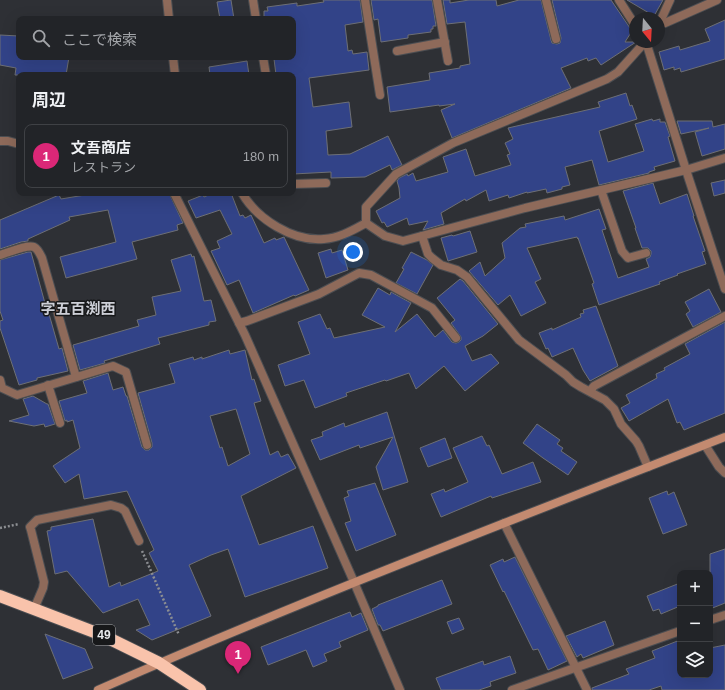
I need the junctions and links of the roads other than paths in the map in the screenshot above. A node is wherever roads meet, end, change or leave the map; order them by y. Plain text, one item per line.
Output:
1 (167, 0) edge
2 (253, 0) edge
3 (365, 0) edge
4 (437, 0) edge
5 (546, 0) edge
6 (619, 0) edge
7 (670, 0) edge
8 (717, 0) edge
9 (664, 12) edge
10 (169, 16) edge
11 (256, 16) edge
12 (629, 16) edge
13 (665, 23) edge
14 (556, 39) dead end
15 (445, 42) junction
16 (640, 48) edge
17 (648, 48) edge
18 (397, 51) dead end
19 (173, 60) edge
20 (264, 60) edge
21 (448, 60) dead end
22 (175, 72) edge
23 (266, 72) edge
24 (380, 95) dead end
25 (0, 141) edge
26 (16, 143) edge
27 (725, 158) edge
28 (686, 170) junction
29 (326, 183) dead end
30 (296, 184) edge
31 (601, 190) junction
32 (176, 196) edge
33 (244, 196) edge
34 (366, 223) junction
35 (422, 236) junction
36 (646, 253) dead end
37 (0, 255) edge
38 (725, 289) edge
39 (725, 316) edge
40 (239, 323) junction
41 (456, 338) dead end
42 (76, 377) junction
43 (0, 380) edge
44 (48, 386) junction
45 (590, 391) junction
46 (60, 423) dead end
47 (725, 437) edge
48 (147, 445) dead end
49 (705, 445) junction
50 (648, 467) junction
51 (725, 473) edge
52 (504, 523) junction
53 (139, 541) road end
54 (354, 582) junction
55 (0, 596) edge
56 (34, 609) junction
57 (725, 615) edge
58 (713, 619) edge
59 (677, 632) edge
60 (159, 663) junction
61 (575, 667) junction
62 (98, 690) edge
63 (200, 690) edge
64 (400, 690) edge
65 (512, 690) edge
66 (587, 690) edge

1 - 10 street
2 - 11 street
3 - 24 street
4 - 15 street
5 - 14 street
6 - 12 street
7 - 9 street
8 - 13 street
15 - 18 street
15 - 21 street
16 - 34 street
17 - 28 street
19 - 22 street
20 - 23 street
25 - 26 street
27 - 28 street
28 - 31 street
28 - 38 street
29 - 30 street
31 - 35 street
31 - 36 street
32 - 40 street
33 - 34 street
34 - 35 street
35 - 45 street
37 - 42 street
39 - 45 street
40 - 41 street
40 - 54 street
42 - 44 street
42 - 48 street
43 - 44 street
44 - 46 street
45 - 50 street
47 - 49 street
49 - 50 street
49 - 51 street
50 - 52 street
52 - 54 street
52 - 61 street
53 - 56 street
54 - 60 street
54 - 64 street
55 - 56 highway, 49
56 - 60 highway, 49
57 - 58 street
59 - 61 street
60 - 62 street
60 - 63 highway, 49
61 - 65 street
61 - 66 street

